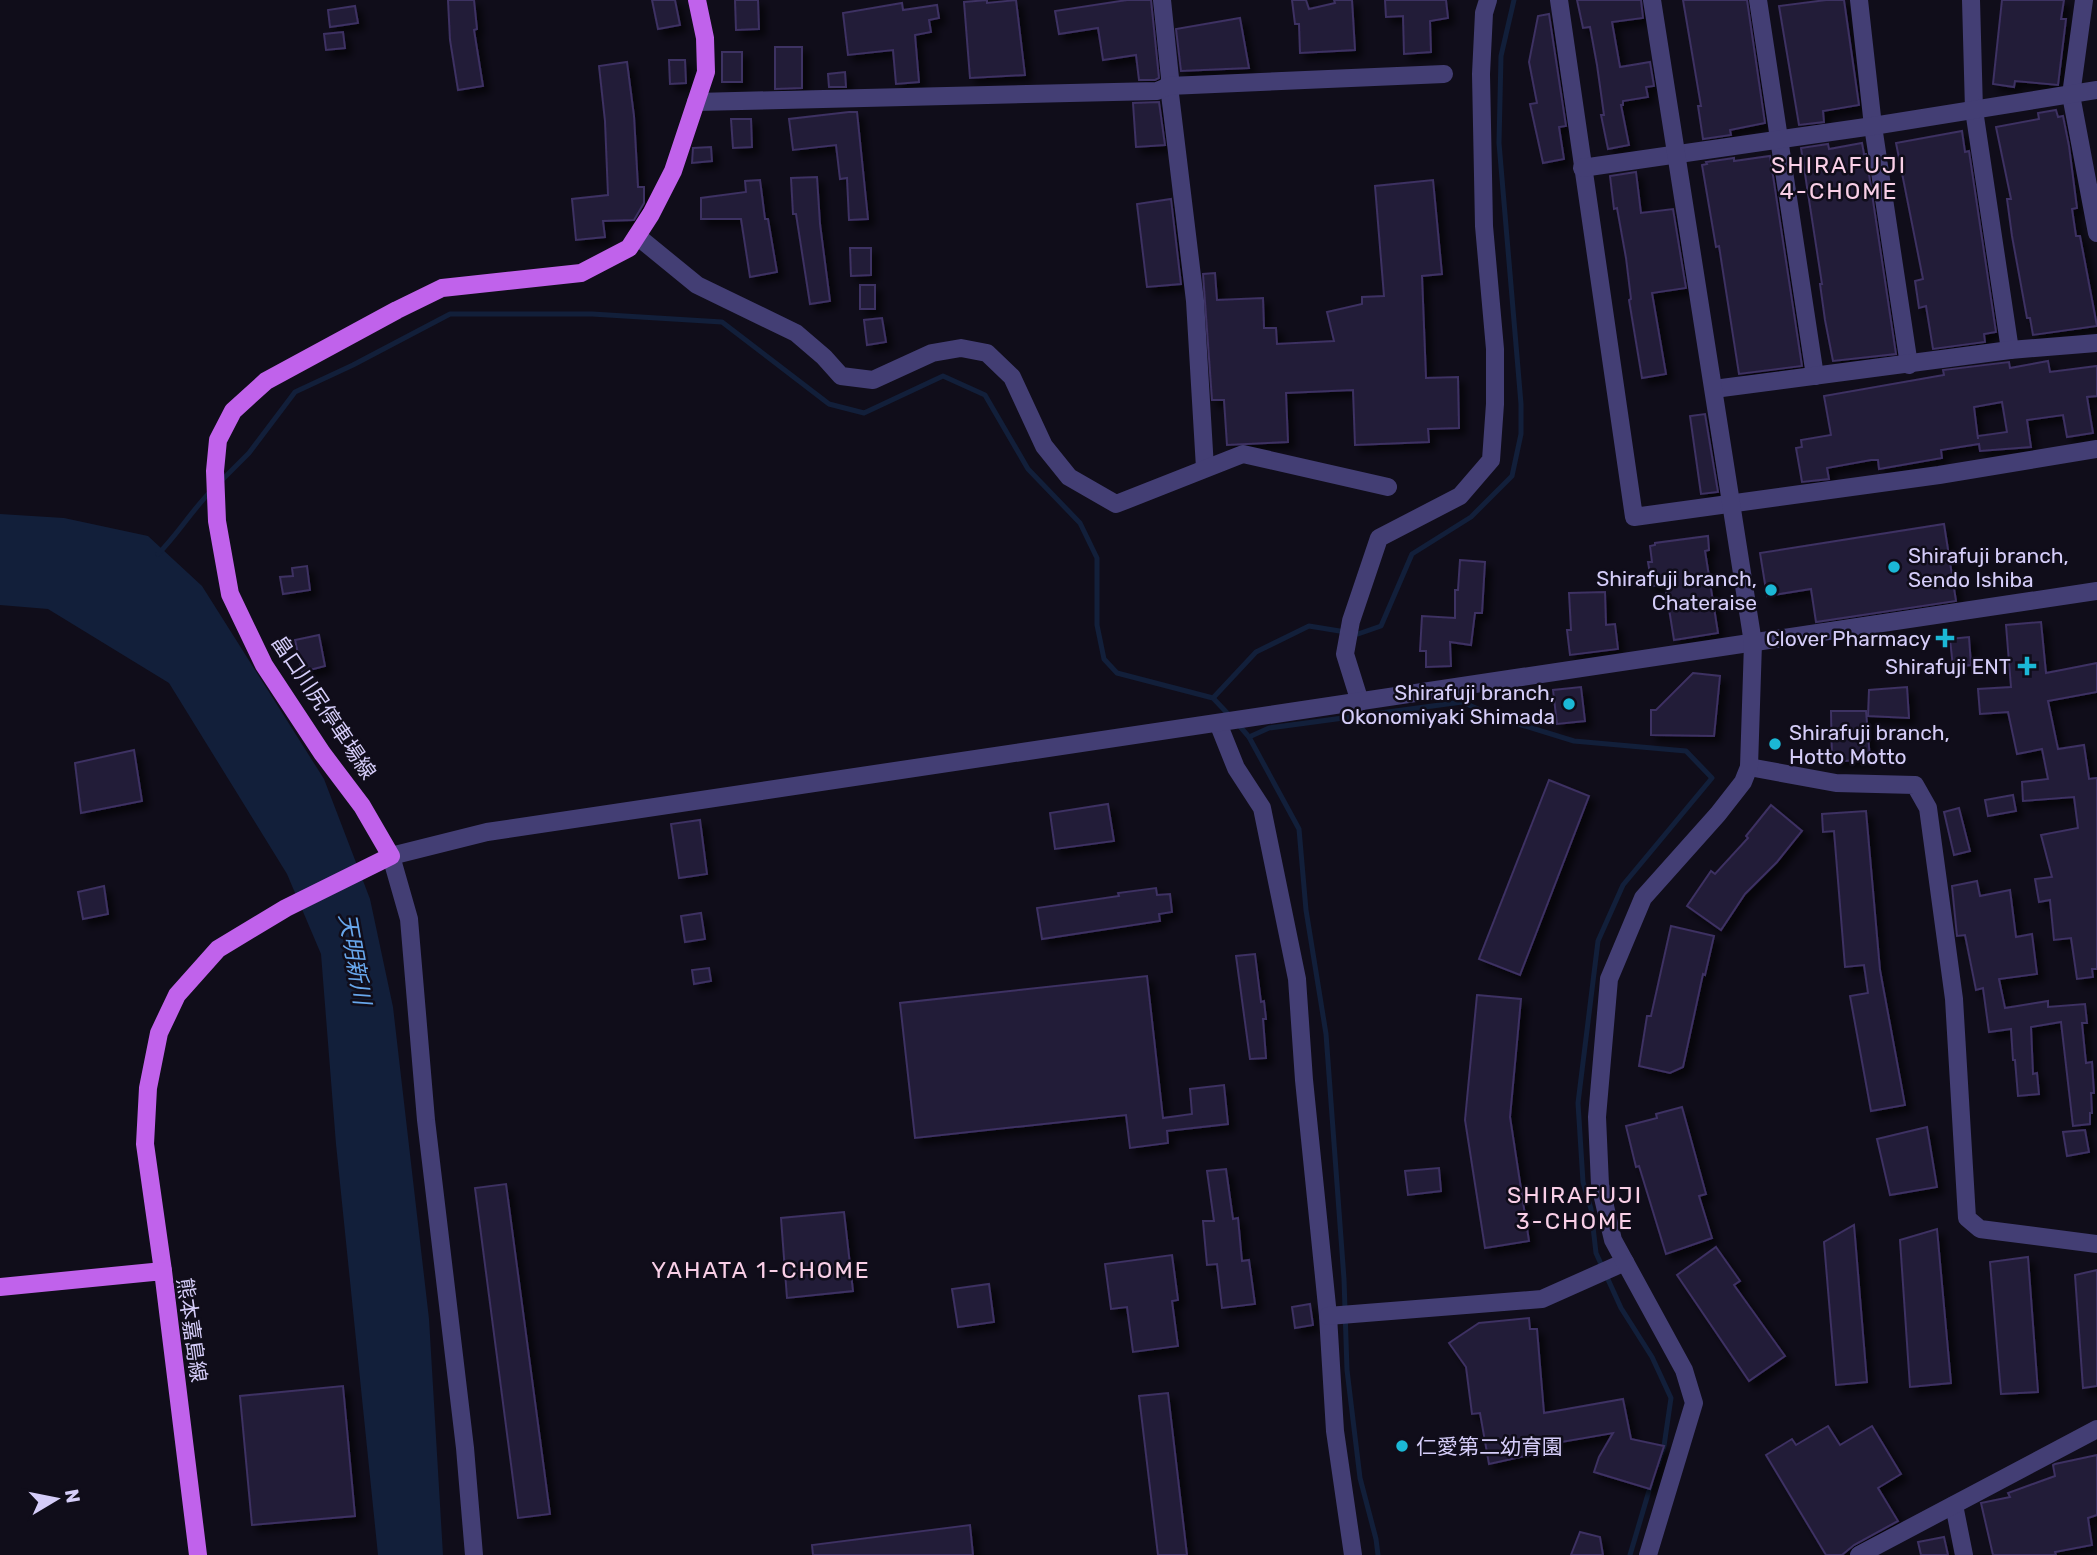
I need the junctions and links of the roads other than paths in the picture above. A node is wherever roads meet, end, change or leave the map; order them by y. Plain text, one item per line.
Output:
1 (696, 0) edge
2 (1162, 0) edge
3 (1488, 0) edge
4 (1559, 0) edge
5 (1652, 0) edge
6 (1758, 0) edge
7 (1859, 0) edge
8 (1971, 0) edge
9 (2084, 0) edge
10 (1444, 74) dead end
11 (1169, 86) junction
12 (2097, 90) edge
13 (2071, 95) junction
14 (696, 102) junction
15 (1974, 110) junction
16 (1873, 126) junction
17 (1780, 139) junction
18 (1678, 154) junction
19 (1582, 168) junction
20 (2097, 233) edge
21 (637, 236) junction
22 (2097, 343) edge
23 (2010, 350) junction
24 (1909, 365) junction
25 (1815, 376) junction
26 (1714, 389) junction
27 (2097, 449) edge
28 (1205, 468) junction
29 (1388, 487) dead end
30 (1732, 504) junction
31 (2097, 591) edge
32 (1753, 643) junction
33 (1360, 702) junction
34 (1218, 723) junction
35 (1749, 766) junction
36 (391, 856) junction
37 (2097, 1244) edge
38 (1625, 1262) junction
39 (163, 1271) junction
40 (0, 1287) edge
41 (1328, 1316) junction
42 (2097, 1429) edge
43 (1954, 1505) junction
44 (198, 1555) edge
45 (474, 1555) edge
46 (1353, 1555) edge
47 (1648, 1555) edge
48 (1859, 1555) edge
49 (1964, 1555) edge

1 - 14 main road, 畠口川尻停車場線
2 - 11 street
3 - 33 street
4 - 19 street
5 - 18 street
6 - 17 street
7 - 16 street
8 - 15 street
9 - 13 street
10 - 11 street
11 - 14 street
11 - 28 street
12 - 13 street
13 - 15 street
13 - 20 street
14 - 21 main road, 畠口川尻停車場線
15 - 16 street
15 - 23 street
16 - 17 street
16 - 24 street
17 - 18 street
17 - 25 street
18 - 19 street
18 - 26 street
19 - 30 street
21 - 28 street
21 - 36 main road, 畠口川尻停車場線
22 - 23 street
23 - 24 street
24 - 25 street
25 - 26 street
26 - 30 street
27 - 30 street
28 - 29 street
30 - 32 street
31 - 32 street
32 - 33 street
32 - 35 street
33 - 34 street
34 - 36 street
34 - 41 street
35 - 37 street
35 - 38 street
36 - 39 main road
36 - 45 street
38 - 41 street
38 - 47 street
39 - 40 main road, 熊本嘉島線
39 - 44 main road, 熊本嘉島線
41 - 46 street
42 - 43 street
43 - 48 street
43 - 49 street

